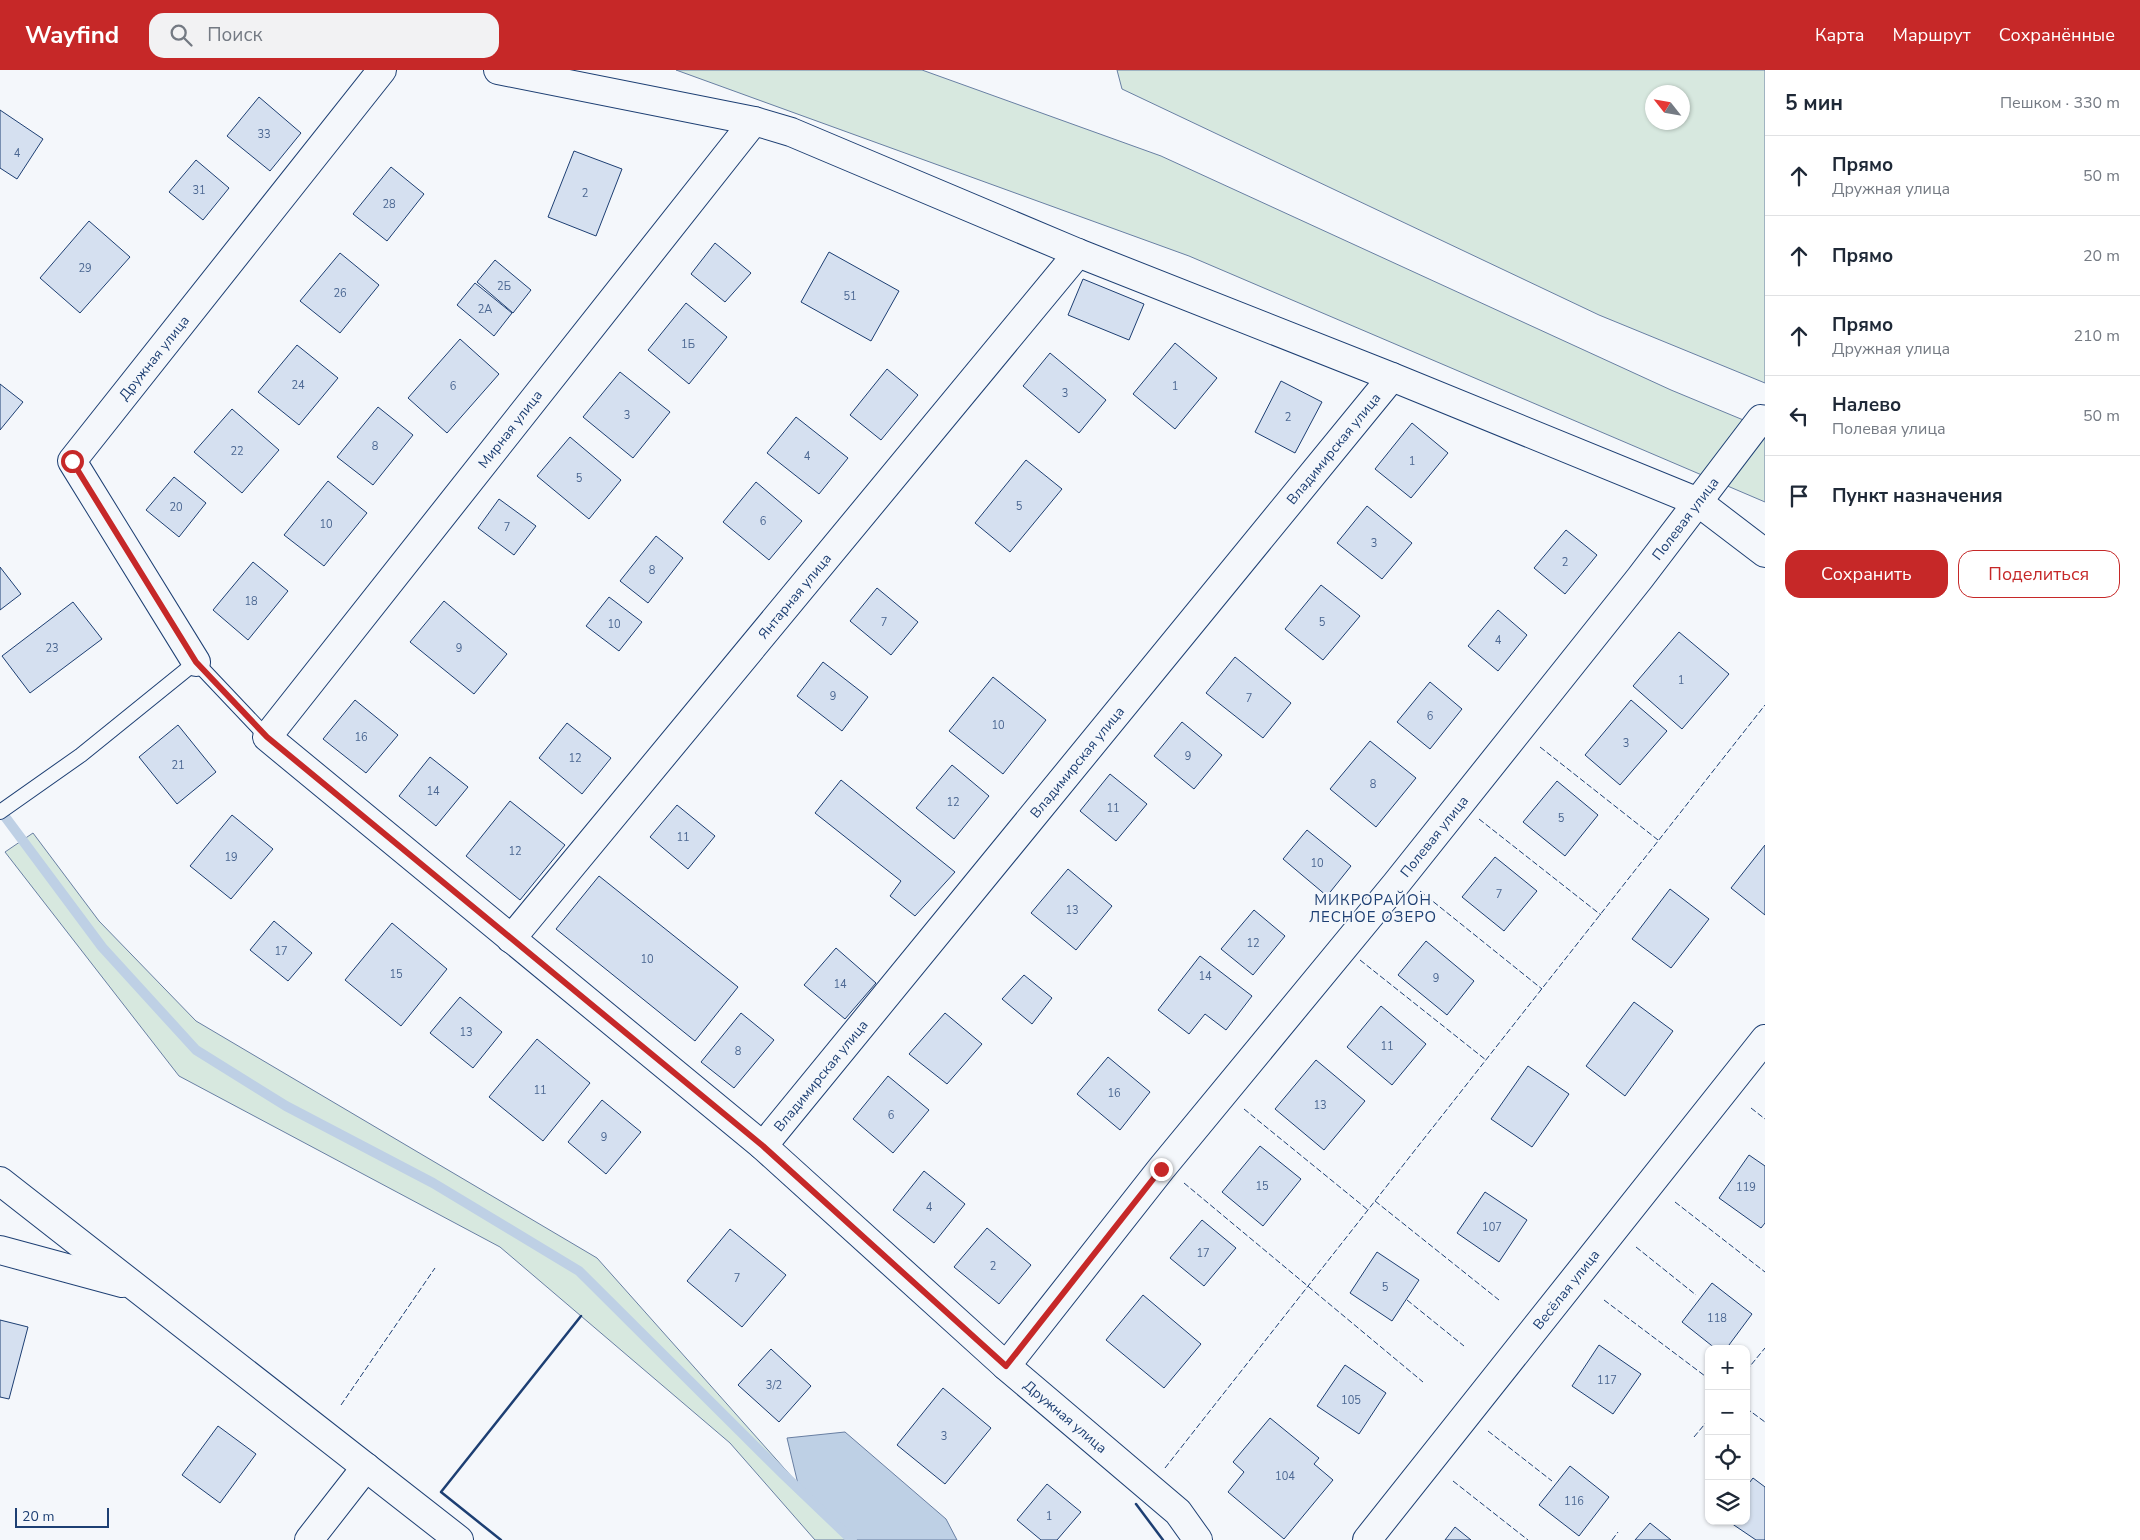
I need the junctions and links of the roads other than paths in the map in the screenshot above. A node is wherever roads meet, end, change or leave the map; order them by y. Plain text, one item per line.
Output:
1 (382, 70) edge
2 (498, 70) edge
3 (754, 121) junction
4 (1078, 253) junction
5 (1392, 377) junction
6 (1763, 419) edge
7 (1698, 502) junction
8 (1765, 553) edge
9 (196, 662) junction
10 (267, 737) junction
11 (0, 812) edge
12 (511, 939) junction
13 (1765, 1039) edge
14 (763, 1146) junction
15 (0, 1181) edge
16 (0, 1250) edge
17 (133, 1286) junction
18 (1006, 1366) junction
19 (366, 1467) junction
20 (309, 1540) edge
21 (460, 1540) edge
22 (1198, 1540) edge
23 (1367, 1540) edge

1 - 9 street, Дружная улица
2 - 3 street
3 - 4 street
3 - 10 street, Мирная улица
4 - 5 street
4 - 12 street, Янтарная улица
5 - 7 street
5 - 14 street, Владимирская улица
6 - 7 street, Полевая улица
7 - 8 street
7 - 18 street, Полевая улица
9 - 10 lane
9 - 11 lane
10 - 12 street, Дружная улица
12 - 14 street, Дружная улица
13 - 23 street, Весёлая улица
14 - 18 street, Дружная улица
15 - 17 street
16 - 17 street
17 - 19 street
18 - 22 street, Дружная улица
19 - 20 street
19 - 21 street

